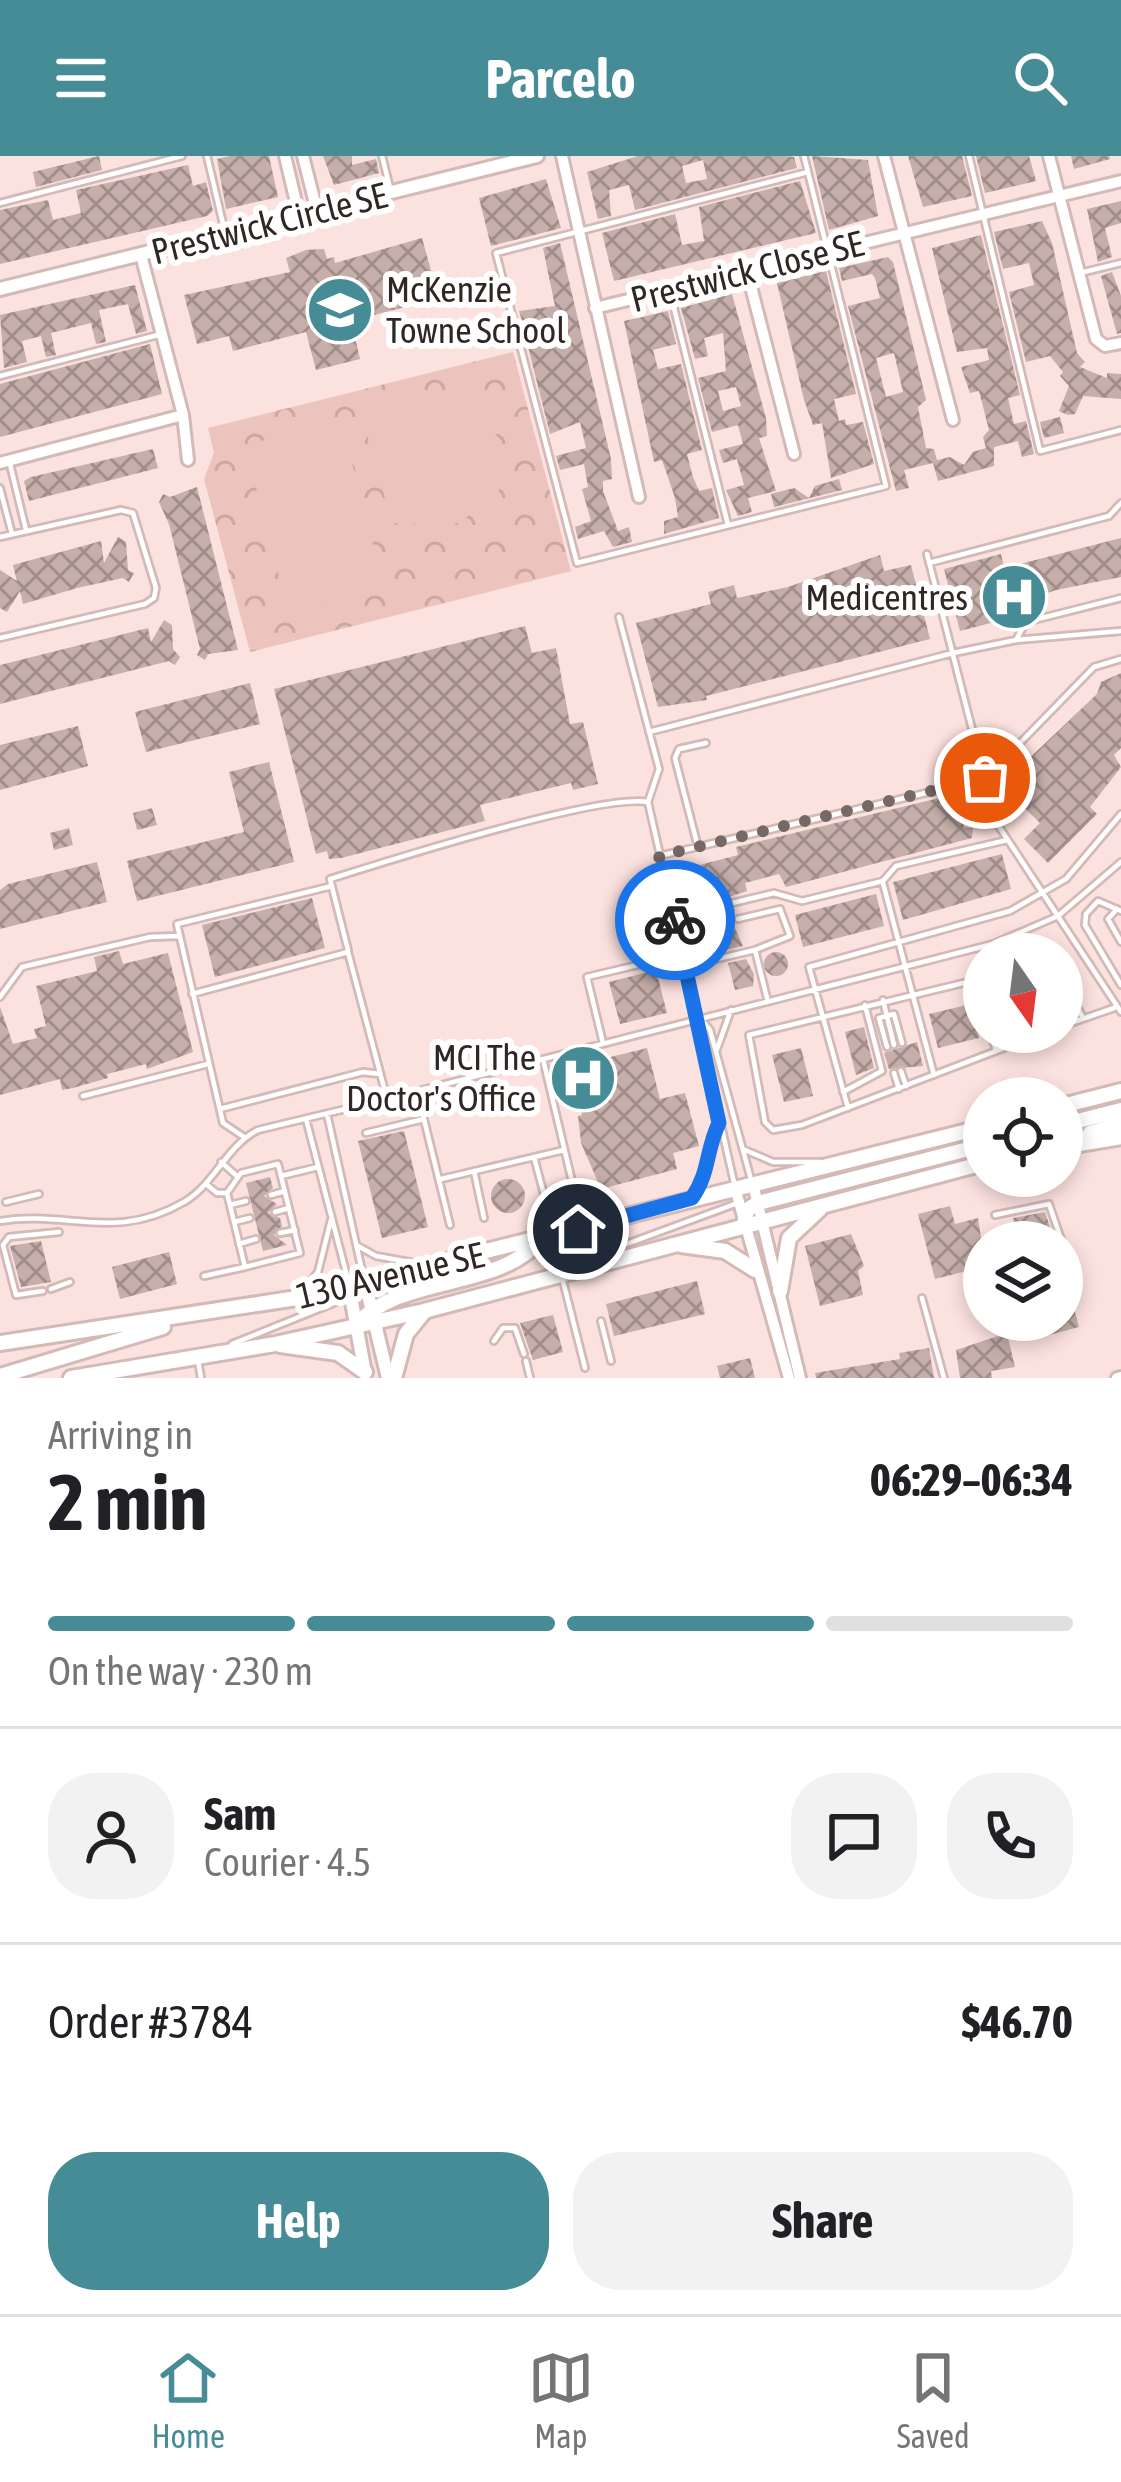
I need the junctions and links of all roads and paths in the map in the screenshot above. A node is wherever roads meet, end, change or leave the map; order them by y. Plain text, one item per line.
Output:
1 (182, 156) edge
2 (206, 156) edge
3 (285, 156) edge
4 (303, 156) edge
5 (382, 156) edge
6 (537, 156) edge
7 (562, 156) edge
8 (803, 156) edge
9 (884, 156) edge
10 (969, 156) edge
11 (1049, 156) edge
12 (808, 172) junction
13 (1121, 181) edge
14 (391, 192) junction
15 (1060, 197) junction
16 (0, 203) edge
17 (317, 211) junction
18 (299, 215) junction
19 (982, 215) junction
20 (578, 231) junction
21 (225, 233) junction
22 (903, 233) junction
23 (827, 252) junction
24 (141, 255) junction
25 (1121, 263) edge
26 (747, 271) junction
27 (1079, 274) junction
28 (0, 289) edge
29 (670, 290) junction
30 (595, 308) junction
31 (163, 334) junction
32 (1121, 343) edge
33 (0, 376) edge
34 (183, 415) junction
35 (953, 420) dead end
36 (1121, 430) edge
37 (794, 454) dead end
38 (188, 460) dead end
39 (5, 462) edge
40 (0, 488) edge
41 (638, 497) dead end
42 (1121, 503) edge
43 (728, 525) junction
44 (26, 530) junction
45 (12, 534) junction
46 (0, 537) edge
47 (927, 554) dead end
48 (929, 563) junction
49 (1121, 598) edge
50 (619, 617) dead end
51 (1121, 632) edge
52 (0, 638) edge
53 (1016, 640) junction
54 (953, 653) junction
55 (1121, 659) edge
56 (650, 732) junction
57 (706, 743) dead end
58 (985, 778) junction
59 (648, 802) junction
60 (1121, 814) edge
61 (1007, 839) junction
62 (698, 847) junction
63 (659, 856) junction
64 (1121, 862) edge
65 (883, 881) junction
66 (332, 886) junction
67 (1043, 892) junction
68 (1120, 908) edge
69 (1058, 916) junction
70 (674, 917) junction
71 (738, 919) dead end
72 (706, 927) dead end
73 (679, 934) junction
74 (180, 936) junction
75 (900, 943) junction
76 (1121, 943) edge
77 (755, 950) junction
78 (348, 952) junction
79 (684, 954) junction
80 (687, 966) junction
81 (906, 966) junction
82 (963, 984) edge
83 (1121, 985) edge
84 (815, 988) junction
85 (914, 992) junction
86 (1121, 993) edge
87 (192, 994) junction
88 (0, 997) edge
89 (1108, 998) junction
90 (883, 1000) junction
91 (767, 1001) junction
92 (865, 1005) junction
93 (731, 1010) junction
94 (1118, 1010) edge
95 (822, 1016) junction
96 (700, 1018) junction
97 (1084, 1018) edge
98 (603, 1042) junction
99 (894, 1045) dead end
100 (989, 1053) edge
101 (716, 1055) junction
102 (543, 1058) junction
103 (208, 1064) junction
104 (910, 1069) dead end
105 (898, 1072) dead end
106 (380, 1074) junction
107 (934, 1075) junction
108 (906, 1086) junction
109 (1121, 1090) edge
110 (417, 1091) junction
111 (843, 1092) junction
112 (83, 1096) dead end
113 (387, 1099) junction
114 (1083, 1100) edge
115 (848, 1108) junction
116 (220, 1109) junction
117 (1121, 1110) edge
118 (327, 1114) junction
119 (306, 1119) junction
120 (424, 1119) junction
121 (1083, 1120) edge
122 (719, 1123) junction
123 (1121, 1124) edge
124 (963, 1132) edge
125 (365, 1133) dead end
126 (1121, 1135) edge
127 (1083, 1136) edge
128 (244, 1137) junction
129 (1083, 1140) edge
130 (564, 1150) junction
131 (744, 1150) junction
132 (963, 1150) edge
133 (534, 1157) junction
134 (221, 1162) junction
135 (831, 1166) junction
136 (318, 1167) junction
137 (963, 1168) edge
138 (474, 1171) junction
139 (238, 1177) junction
140 (281, 1177) junction
141 (439, 1179) junction
142 (205, 1182) junction
143 (753, 1184) junction
144 (285, 1191) junction
145 (227, 1193) junction
146 (38, 1194) dead end
147 (575, 1194) dead end
148 (271, 1195) dead end
149 (737, 1195) junction
150 (692, 1198) junction
151 (246, 1201) dead end
152 (6, 1202) dead end
153 (545, 1202) dead end
154 (758, 1203) junction
155 (825, 1204) junction
156 (230, 1205) junction
157 (289, 1208) junction
158 (275, 1212) dead end
159 (995, 1215) dead end
160 (250, 1218) dead end
161 (484, 1218) dead end
162 (331, 1220) junction
163 (763, 1220) junction
164 (0, 1221) edge
165 (1055, 1221) edge
166 (234, 1222) junction
167 (744, 1224) junction
168 (450, 1225) dead end
169 (295, 1230) junction
170 (58, 1232) dead end
171 (280, 1233) dead end
172 (256, 1239) dead end
173 (540, 1240) junction
174 (239, 1244) junction
175 (355, 1244) junction
176 (676, 1244) junction
177 (432, 1265) junction
178 (245, 1267) junction
179 (584, 1269) junction
180 (755, 1270) junction
181 (562, 1275) junction
182 (204, 1276) dead end
183 (70, 1282) dead end
184 (355, 1288) junction
185 (52, 1289) dead end
186 (43, 1291) dead end
187 (780, 1291) junction
188 (297, 1298) junction
189 (922, 1298) dead end
190 (424, 1311) junction
191 (374, 1317) junction
192 (178, 1320) junction
193 (601, 1321) dead end
194 (356, 1327) junction
195 (494, 1341) dead end
196 (0, 1343) edge
197 (275, 1344) junction
198 (224, 1353) junction
199 (197, 1357) junction
200 (611, 1361) dead end
201 (585, 1368) dead end
202 (365, 1375) edge
203 (0, 1376) edge
204 (70, 1378) edge
205 (201, 1378) edge
206 (391, 1378) edge
207 (530, 1378) edge
208 (789, 1378) edge
209 (800, 1378) edge
210 (944, 1378) edge

1 - 16 lane
2 - 21 lane
3 - 18 street
4 - 17 street
5 - 14 lane
6 - 14 street, Prestwick Circle SE
7 - 20 street, Prestwick Close SE
8 - 12 lane
9 - 22 street, Prestwick Close SE
10 - 19 lane
11 - 15 street
12 - 20 lane
12 - 23 lane
13 - 15 street
14 - 17 street, Prestwick Circle SE
15 - 19 street
15 - 27 street
17 - 18 street, Prestwick Circle SE
18 - 21 street, Prestwick Circle SE
19 - 22 street
19 - 36 lane
20 - 30 street, Prestwick Close SE
20 - 43 lane
21 - 24 street, Prestwick Circle SE
22 - 23 street, Prestwick Close SE
22 - 35 street
23 - 26 street, Prestwick Close SE
23 - 43 lane
24 - 28 street, Prestwick Circle SE
24 - 31 street
25 - 27 lane
26 - 29 street, Prestwick Close SE
26 - 37 street
27 - 32 street
29 - 30 street, Prestwick Close SE
29 - 43 lane
30 - 41 street
31 - 33 lane
31 - 34 street
34 - 38 street
34 - 39 street
39 - 44 lane
40 - 45 lane
42 - 48 lane
44 - 45 lane
44 - 52 lane
45 - 46 lane
47 - 48 lane
48 - 54 lane
49 - 53 lane
50 - 56 lane
51 - 53 lane
53 - 54 lane
54 - 56 lane
54 - 58 lane
55 - 58 lane
56 - 59 lane
57 - 62 lane
58 - 61 lane
58 - 62 lane
59 - 63 lane
59 - 66 lane
60 - 67 lane
61 - 65 lane
61 - 67 lane
62 - 63 lane
63 - 70 lane
64 - 69 lane
65 - 70 lane
65 - 75 lane
66 - 74 lane
66 - 78 lane
67 - 69 lane
67 - 75 lane
68 - 76 lane
68 - 83 lane
69 - 81 lane
69 - 89 lane
70 - 73 lane
71 - 77 lane
72 - 73 lane
73 - 79 lane
74 - 87 lane
74 - 88 lane
75 - 81 lane
75 - 84 lane
77 - 80 lane
77 - 91 lane
78 - 87 lane
78 - 106 lane
79 - 80 lane
79 - 98 lane
80 - 96 lane
81 - 84 lane
81 - 85 lane
82 - 85 lane
84 - 91 lane
84 - 95 lane
85 - 90 lane
85 - 107 lane
86 - 89 lane
87 - 103 lane
89 - 94 lane
90 - 92 lane
90 - 99 lane
91 - 93 lane
92 - 95 lane
92 - 111 lane
93 - 96 lane
93 - 101 lane
94 - 97 lane
95 - 111 lane
95 - 115 lane
96 - 98 lane
96 - 101 lane
96 - 122 lane
98 - 102 lane
100 - 107 lane
101 - 131 lane
102 - 110 lane
102 - 130 lane
103 - 112 lane
103 - 116 lane
104 - 108 lane
105 - 108 lane
106 - 113 lane
106 - 116 lane
107 - 108 lane
108 - 115 lane
109 - 114 main road
110 - 113 lane
110 - 120 lane
111 - 115 lane
113 - 118 lane
116 - 128 lane
117 - 121 main road
118 - 119 lane
118 - 175 lane
119 - 128 lane
119 - 136 lane
120 - 125 lane
120 - 141 lane
122 - 149 lane
122 - 150 lane
123 - 127 main road
124 - 135 main road, 130 Avenue SE
126 - 129 highway
128 - 134 lane
130 - 133 lane
130 - 147 lane
131 - 135 lane
131 - 143 lane
132 - 154 main road
133 - 138 lane
133 - 153 lane
134 - 139 lane
134 - 142 lane
135 - 143 main road, 130 Avenue SE
136 - 140 lane
136 - 162 lane
137 - 155 main road, 130 Avenue SE
138 - 141 lane
138 - 161 lane
139 - 140 lane
139 - 145 lane
140 - 144 lane
141 - 168 lane
142 - 145 lane
142 - 164 lane
143 - 149 main road, 130 Avenue SE
143 - 154 street
144 - 148 lane
144 - 157 lane
145 - 156 lane
146 - 152 lane
149 - 150 main road, 130 Avenue SE
149 - 167 street
149 - 179 lane
150 - 173 main road, 130 Avenue SE
151 - 156 lane
154 - 163 street
154 - 167 main road
155 - 163 main road, 130 Avenue SE
155 - 187 main road
156 - 166 lane
157 - 158 lane
157 - 169 lane
159 - 165 lane
160 - 166 lane
162 - 184 lane
162 - 188 lane
163 - 167 main road, 130 Avenue SE
163 - 187 street
166 - 174 lane
167 - 176 main road, 130 Avenue SE
167 - 180 street
169 - 171 lane
169 - 178 lane
170 - 186 lane
172 - 174 lane
173 - 177 main road, 130 Avenue SE
173 - 191 main road
174 - 178 lane
175 - 177 lane
175 - 184 lane
176 - 179 main road, 130 Avenue SE
176 - 180 main road
177 - 184 main road, 130 Avenue SE
178 - 182 lane
179 - 181 main road, 130 Avenue SE
180 - 208 street
181 - 190 main road, 130 Avenue SE
181 - 201 lane
183 - 185 lane
184 - 188 main road, 130 Avenue SE
184 - 191 street
184 - 194 street
184 - 198 lane
187 - 209 street
188 - 192 main road, 130 Avenue SE
189 - 210 lane
190 - 191 main road, 130 Avenue SE
190 - 206 main road
191 - 194 main road
191 - 206 street
192 - 196 main road, 130 Avenue SE
192 - 203 main road
193 - 200 lane
194 - 197 main road, 130 Avenue SE
194 - 202 street
195 - 207 lane
197 - 198 main road, 130 Avenue SE
197 - 202 main road
198 - 199 main road, 130 Avenue SE
199 - 204 main road, 130 Avenue SE
199 - 205 lane

